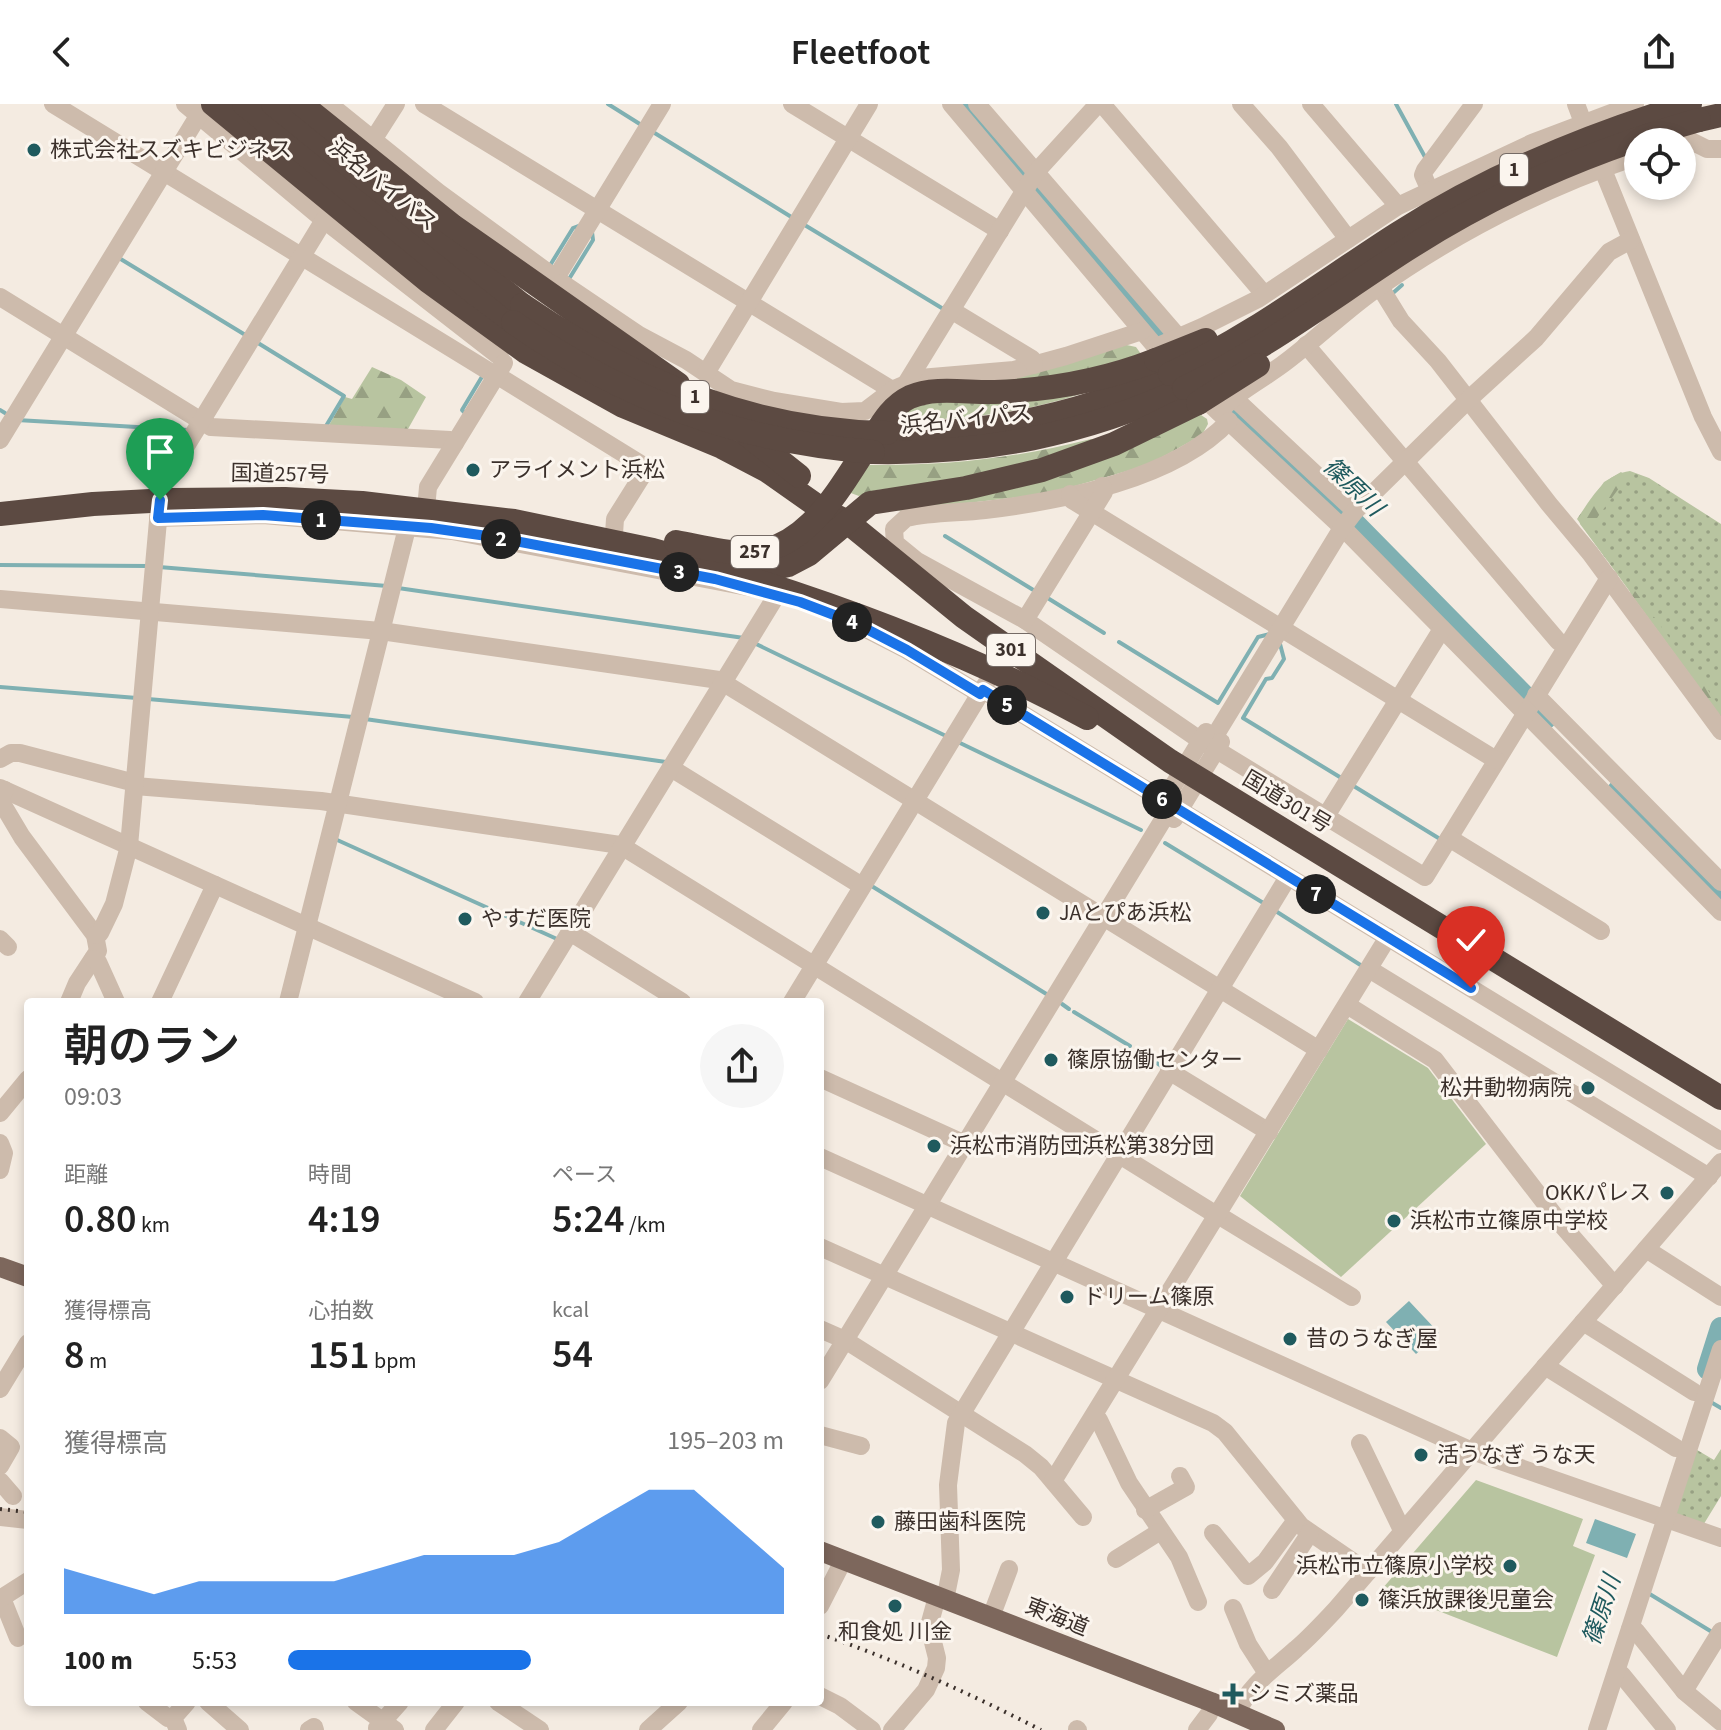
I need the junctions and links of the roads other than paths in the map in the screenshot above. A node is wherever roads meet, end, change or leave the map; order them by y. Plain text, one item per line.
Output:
1 (53, 104) edge
2 (244, 104) edge
3 (273, 104) edge
4 (301, 104) edge
5 (329, 104) edge
6 (396, 104) edge
7 (424, 104) edge
8 (662, 104) edge
9 (792, 104) edge
10 (869, 104) edge
11 (951, 104) edge
12 (977, 104) edge
13 (1100, 104) edge
14 (1241, 104) edge
15 (1311, 104) edge
16 (1474, 104) edge
17 (1576, 104) edge
18 (1635, 104) edge
19 (1678, 104) edge
20 (201, 107) edge
21 (1583, 123) junction
22 (1696, 124) edge
23 (848, 138) junction
24 (373, 140) junction
25 (1721, 149) edge
26 (1624, 161) edge
27 (1602, 169) junction
28 (164, 172) junction
29 (1030, 181) junction
30 (1430, 191) junction
31 (1398, 206) junction
32 (597, 210) junction
33 (324, 220) junction
34 (1000, 231) junction
35 (1354, 235) junction
36 (1631, 240) junction
37 (302, 257) junction
38 (1371, 278) junction
39 (1269, 292) junction
40 (0, 297) edge
41 (749, 303) junction
42 (951, 310) junction
43 (525, 324) junction
44 (1142, 331) junction
45 (63, 336) junction
46 (1311, 342) junction
47 (1034, 365) junction
48 (706, 373) junction
49 (1196, 377) junction
50 (900, 386) junction
51 (1469, 399) junction
52 (202, 421) junction
53 (0, 440) edge
54 (455, 443) junction
55 (1721, 452) edge
56 (1405, 462) junction
57 (1102, 486) junction
58 (1070, 494) junction
59 (827, 506) junction
60 (159, 509) junction
61 (1092, 512) junction
62 (0, 514) edge
63 (415, 514) junction
64 (1349, 519) junction
65 (846, 521) junction
66 (559, 528) junction
67 (614, 534) junction
68 (673, 541) junction
69 (714, 567) junction
70 (1609, 578) junction
71 (776, 590) junction
72 (0, 599) edge
73 (150, 611) junction
74 (964, 617) junction
75 (1019, 617) junction
76 (1442, 629) junction
77 (381, 631) junction
78 (1278, 633) junction
79 (1566, 646) junction
80 (723, 683) junction
81 (985, 685) junction
82 (1397, 699) junction
83 (1531, 703) junction
84 (1721, 731) edge
85 (1210, 743) junction
86 (0, 759) edge
87 (1496, 760) junction
88 (671, 768) junction
89 (1184, 770) junction
90 (135, 784) junction
91 (2, 789) edge
92 (915, 801) junction
93 (338, 804) junction
94 (1171, 807) junction
95 (1326, 816) junction
96 (1449, 838) junction
97 (129, 846) junction
98 (623, 846) junction
99 (1288, 877) junction
100 (1721, 882) edge
101 (215, 885) junction
102 (862, 886) junction
103 (1721, 912) edge
104 (1106, 913) junction
105 (307, 926) junction
106 (1601, 931) dead end
107 (570, 932) junction
108 (95, 935) junction
109 (1388, 937) junction
110 (93, 959) junction
111 (814, 965) junction
112 (1369, 969) junction
113 (1220, 989) junction
114 (71, 998) edge
115 (114, 998) edge
116 (162, 998) edge
117 (289, 998) edge
118 (466, 998) edge
119 (529, 998) edge
120 (676, 998) edge
121 (794, 998) edge
122 (1347, 1005) junction
123 (1319, 1050) junction
124 (1169, 1071) junction
125 (824, 1080) edge
126 (1003, 1082) junction
127 (24, 1083) edge
128 (1721, 1098) edge
129 (2, 1106) edge
130 (1269, 1132) junction
131 (1721, 1141) edge
132 (0, 1143) edge
133 (965, 1144) junction
134 (1118, 1154) junction
135 (824, 1159) edge
136 (1715, 1169) edge
137 (0, 1170) edge
138 (927, 1205) junction
139 (1218, 1215) junction
140 (824, 1249) edge
141 (1646, 1249) junction
142 (1053, 1262) junction
143 (0, 1267) edge
144 (885, 1275) junction
145 (24, 1276) edge
146 (1615, 1286) junction
147 (1352, 1297) dead end
148 (1721, 1297) edge
149 (1160, 1310) junction
150 (1583, 1322) junction
151 (824, 1331) edge
152 (1010, 1331) junction
153 (845, 1340) junction
154 (1721, 1349) edge
155 (24, 1350) edge
156 (1545, 1366) junction
157 (824, 1374) edge
158 (1118, 1380) junction
159 (0, 1389) edge
160 (1694, 1392) dead end
161 (960, 1413) junction
162 (1094, 1417) junction
163 (824, 1436) edge
164 (0, 1438) edge
165 (1360, 1443) dead end
166 (861, 1446) dead end
167 (1676, 1448) dead end
168 (1472, 1451) junction
169 (0, 1466) edge
170 (1180, 1476) dead end
171 (0, 1481) edge
172 (1053, 1481) junction
173 (13, 1496) dead end
174 (1145, 1510) junction
175 (0, 1517) edge
176 (1083, 1517) dead end
177 (1662, 1519) junction
178 (24, 1520) edge
179 (1303, 1526) junction
180 (1404, 1530) junction
181 (1159, 1532) junction
182 (1213, 1533) dead end
183 (1721, 1538) edge
184 (824, 1553) edge
185 (1116, 1559) dead end
186 (843, 1561) junction
187 (1009, 1569) dead end
188 (1368, 1572) junction
189 (24, 1584) edge
190 (1272, 1590) dead end
191 (1, 1598) edge
192 (824, 1598) edge
193 (941, 1598) junction
194 (1198, 1602) dead end
195 (1233, 1608) dead end
196 (991, 1617) junction
197 (1630, 1629) junction
198 (1721, 1631) edge
199 (18, 1638) dead end
200 (1266, 1672) junction
201 (1616, 1673) junction
202 (1684, 1691) junction
203 (824, 1698) edge
204 (1213, 1703) junction
205 (152, 1706) edge
206 (185, 1706) edge
207 (213, 1706) edge
208 (361, 1706) edge
209 (398, 1706) edge
210 (453, 1706) edge
211 (504, 1706) edge
212 (675, 1706) edge
213 (781, 1706) edge
214 (1237, 1713) junction
215 (1721, 1722) edge
216 (175, 1724) edge
217 (385, 1727) edge
218 (240, 1730) edge
219 (434, 1730) edge
220 (539, 1730) edge
221 (648, 1730) edge
222 (761, 1730) edge
223 (872, 1730) edge
224 (892, 1730) edge
225 (1197, 1730) edge
226 (1275, 1730) edge
227 (1597, 1730) edge
228 (1667, 1730) edge

1 - 28 street
2 - 43 highway, 浜名バイパス / 1
3 - 43 highway, 浜名バイパス / 1
4 - 43 highway
5 - 24 street
6 - 24 street
7 - 32 street
8 - 32 street
9 - 23 street
10 - 23 street
11 - 29 street
12 - 29 street
13 - 29 street
13 - 39 street
14 - 35 street
15 - 31 street
16 - 30 street
17 - 21 street
18 - 21 street
19 - 22 street
20 - 28 street
20 - 33 street
20 - 43 highway
21 - 27 street
21 - 30 street
22 - 25 street
22 - 38 highway, 1, bridge
23 - 34 street
23 - 41 street
24 - 43 street
26 - 27 street
27 - 36 street
27 - 38 street
28 - 37 street
28 - 45 street
29 - 34 street
29 - 44 street
29 - 49 street
30 - 31 street
31 - 35 street
32 - 41 street
32 - 43 street
33 - 37 street
33 - 43 street
34 - 42 street
35 - 38 street
35 - 39 street
36 - 51 street
36 - 55 street
37 - 43 street
37 - 52 street
38 - 46 street
38 - 49 highway, bridge
38 - 49 highway, bridge
38 - 51 street
39 - 46 street
39 - 49 street
40 - 45 street
41 - 48 street
41 - 50 street
42 - 47 street
42 - 50 street
43 - 48 street
43 - 49 highway, 浜名バイパス / 1, bridge
43 - 54 street
43 - 59 highway
43 - 59 highway
43 - 67 street
44 - 47 street
44 - 49 street
45 - 52 street
45 - 53 street
46 - 49 street
46 - 56 street
47 - 50 street
48 - 50 street
49 - 57 street
49 - 59 highway, 国道257号
49 - 64 street
49 - 65 highway
51 - 56 street
51 - 70 street
52 - 54 street
52 - 60 street
54 - 63 street
56 - 64 street
56 - 79 street
57 - 58 street
57 - 61 street
58 - 61 street
58 - 75 street
59 - 65 highway, 国道301号
59 - 68 highway, 国道257号 / 257
60 - 62 highway, 国道257号 / 257
60 - 63 highway, 国道257号 / 257
60 - 73 street
61 - 75 street
61 - 78 street
63 - 66 highway, 国道257号 / 257
63 - 71 street
63 - 77 street
64 - 76 street
64 - 78 street
65 - 68 highway, 257
65 - 69 highway, 国道257号 / 257
65 - 74 highway, 国道301号 / 301
66 - 67 highway, 国道257号 / 257
66 - 69 highway, 国道257号 / 257
67 - 68 highway, 国道257号 / 257
69 - 71 highway, 257
70 - 79 street
70 - 84 street
71 - 80 street
71 - 81 highway, 257
72 - 73 street
73 - 77 street
73 - 90 street
74 - 75 street
74 - 89 highway, 国道301号 / 301
75 - 85 street
76 - 82 street
76 - 83 street
77 - 80 street
77 - 93 street
78 - 82 street
78 - 85 street
79 - 83 street
80 - 88 street
80 - 92 street
81 - 89 highway, 257
81 - 92 street
81 - 94 street
82 - 87 street
82 - 95 street
83 - 87 street
83 - 100 street
83 - 103 street
85 - 89 street
85 - 95 street
86 - 90 street
87 - 96 street
88 - 98 street
88 - 102 street
89 - 94 street
89 - 128 highway, 国道301号 / 301
90 - 93 street
90 - 97 street
91 - 97 street
91 - 108 street
92 - 102 street
92 - 104 street
93 - 98 street
93 - 105 street
94 - 99 street
94 - 104 street
95 - 96 street
96 - 106 street
97 - 101 street
97 - 108 street
98 - 107 street
98 - 111 street
99 - 109 street
99 - 113 street
101 - 105 street
101 - 116 street
102 - 111 street
104 - 113 street
104 - 126 street
105 - 117 street
105 - 118 street
107 - 119 street
107 - 120 street
108 - 110 street
109 - 112 street
109 - 131 street
110 - 114 street
110 - 115 street
111 - 121 street
111 - 126 street
112 - 122 street
112 - 136 street
113 - 123 street
113 - 124 street
122 - 123 street
122 - 146 street
123 - 130 street
124 - 130 street
124 - 134 street
125 - 133 street
126 - 133 street
126 - 134 street
127 - 129 street
130 - 139 street
132 - 137 street
133 - 138 street
134 - 139 street
134 - 142 street
135 - 138 street
136 - 141 street
138 - 142 street
138 - 144 street
139 - 147 street
139 - 149 street
140 - 144 street
141 - 146 street
141 - 148 street
142 - 149 street
142 - 152 street
143 - 145 main road
144 - 152 street
144 - 153 street
146 - 150 street
149 - 158 street
149 - 168 street
150 - 156 street
150 - 160 street
151 - 153 street
152 - 158 street
152 - 161 street
153 - 157 street
153 - 161 street
154 - 177 street
155 - 159 street
156 - 167 street
156 - 168 street
158 - 162 street
158 - 179 street
161 - 172 street
161 - 193 street
162 - 172 street
162 - 174 street
163 - 166 street
164 - 169 street
165 - 180 street
168 - 177 street
168 - 180 street
170 - 174 street
171 - 173 street
172 - 176 street
174 - 181 street
175 - 178 street
177 - 183 street
177 - 197 street
179 - 182 street
179 - 188 street
179 - 190 street
180 - 188 street
181 - 185 street
181 - 194 street
184 - 186 main road, 東海道
186 - 192 street
186 - 193 main road, 東海道
187 - 196 street
188 - 200 street
189 - 191 street
191 - 199 street
193 - 196 main road, 東海道
193 - 224 street
195 - 200 street
196 - 204 main road, 東海道
197 - 201 street
197 - 202 street
198 - 202 street
200 - 214 street
201 - 227 street
201 - 228 street
202 - 215 street
203 - 223 street
204 - 214 main road, 東海道
204 - 225 street
205 - 216 street
206 - 216 street
207 - 218 street
208 - 217 street
209 - 217 street
210 - 219 street
211 - 220 street
212 - 221 street
213 - 222 street
214 - 226 main road, 東海道

